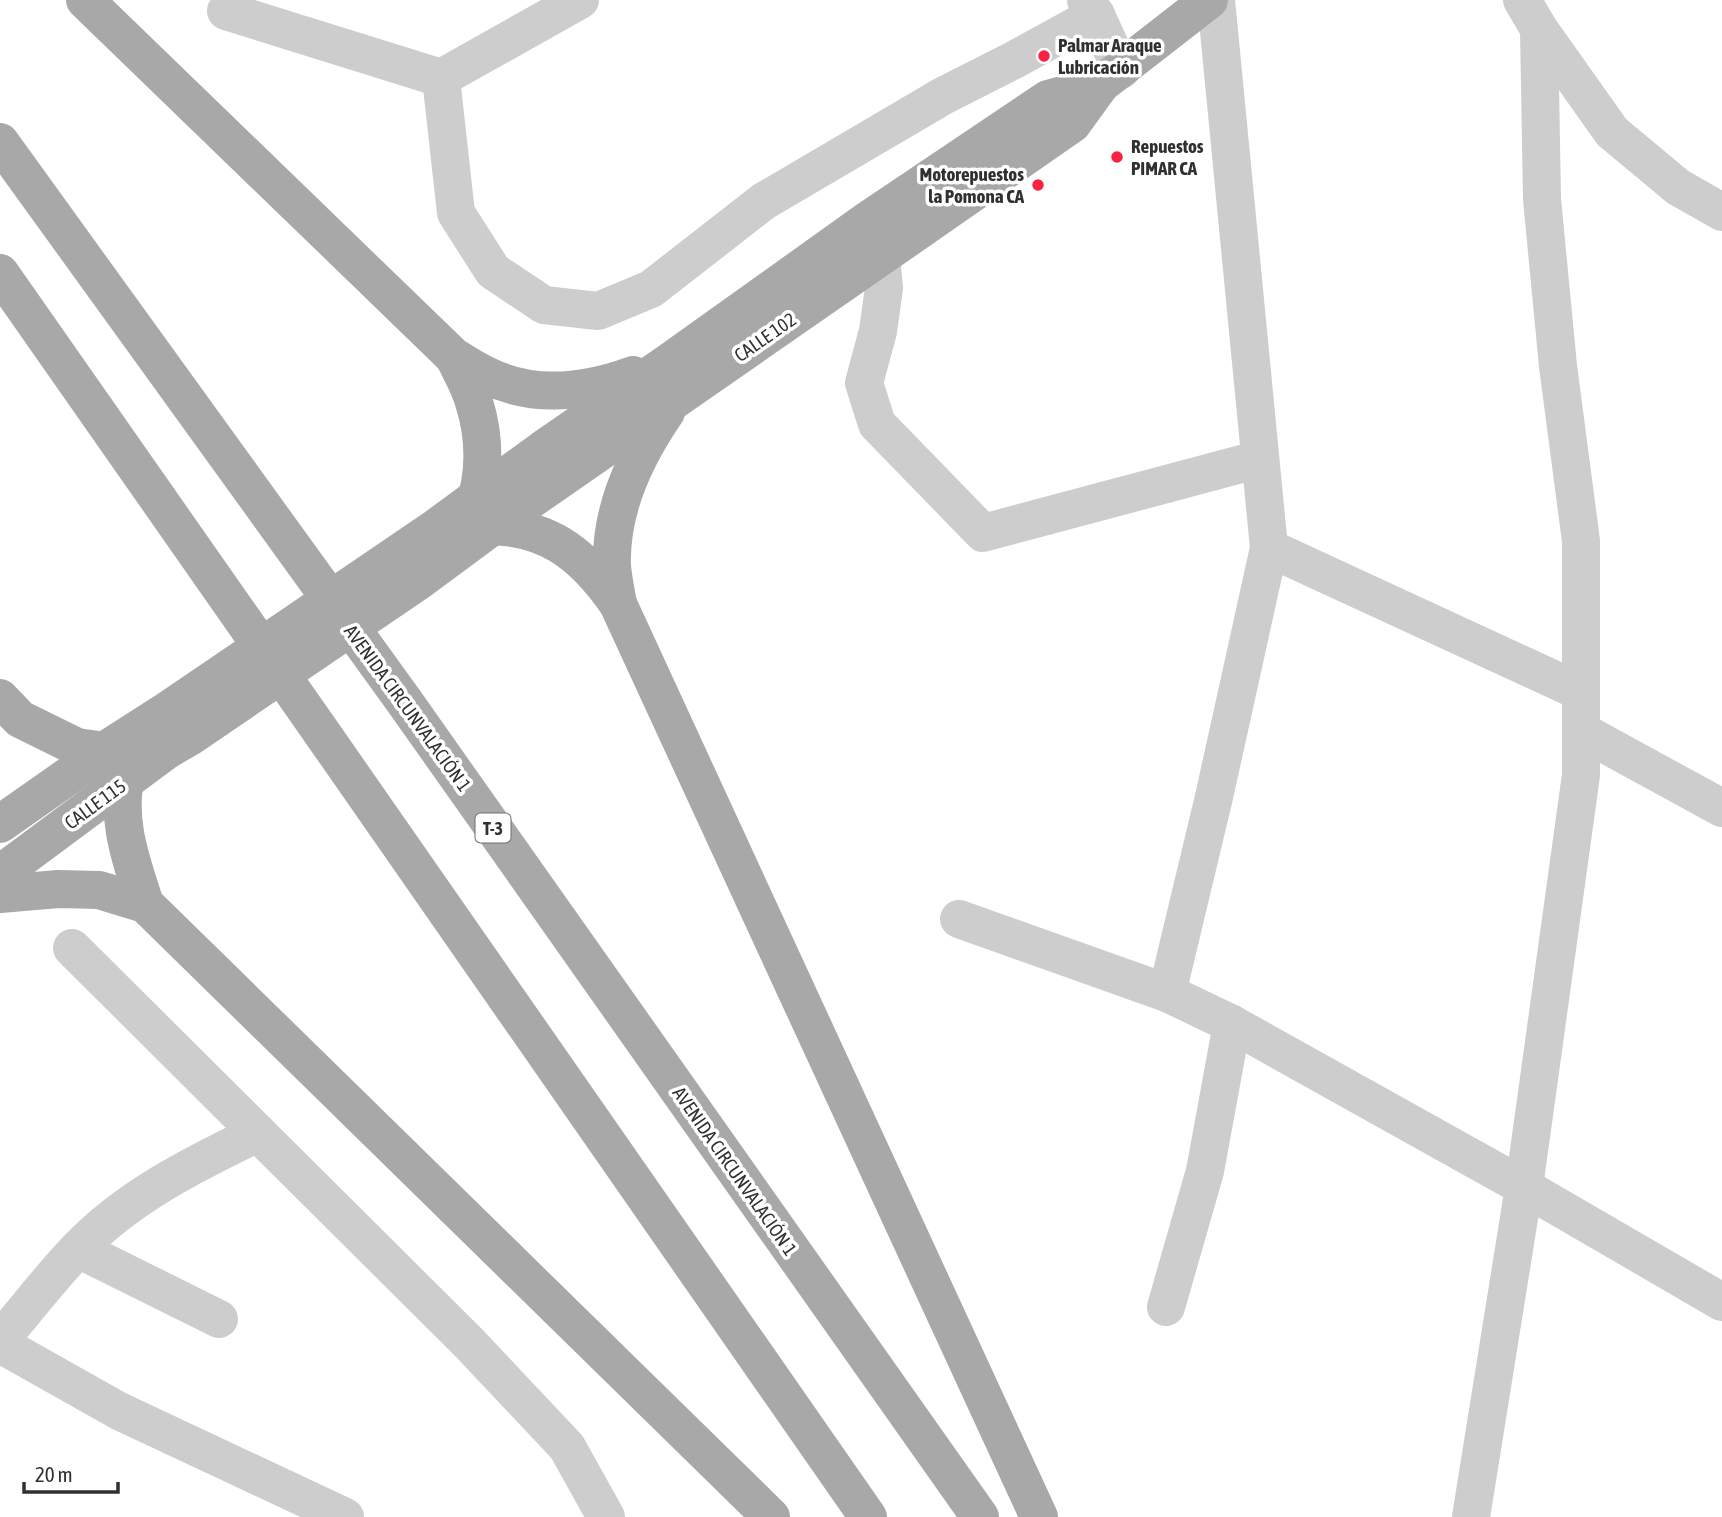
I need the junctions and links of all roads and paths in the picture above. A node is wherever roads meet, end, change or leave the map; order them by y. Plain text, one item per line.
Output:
1 (85, 0) edge
2 (580, 0) edge
3 (1209, 0) edge
4 (1216, 0) edge
5 (1091, 7) edge
6 (226, 11) dead end
7 (1531, 14) edge
8 (1111, 77) junction
9 (441, 78) junction
10 (0, 142) edge
11 (1722, 212) edge
12 (881, 256) junction
13 (0, 273) edge
14 (454, 357) junction
15 (668, 363) junction
16 (674, 401) junction
17 (1260, 459) junction
18 (449, 538) junction
19 (1269, 548) junction
20 (618, 604) junction
21 (1581, 692) junction
22 (0, 698) edge
23 (1581, 731) junction
24 (148, 744) junction
25 (1722, 808) edge
26 (0, 824) edge
27 (0, 874) edge
28 (0, 894) edge
29 (145, 904) junction
30 (959, 919) dead end
31 (72, 948) dead end
32 (1167, 993) junction
33 (1232, 1024) junction
34 (258, 1133) junction
35 (1524, 1186) junction
36 (78, 1249) junction
37 (1722, 1302) edge
38 (1166, 1307) dead end
39 (219, 1319) dead end
40 (0, 1342) edge
41 (345, 1517) edge
42 (606, 1517) edge
43 (771, 1517) edge
44 (868, 1517) edge
45 (980, 1517) edge
46 (1039, 1517) edge
47 (1471, 1517) edge

1 - 14 main road
2 - 9 street
3 - 8 main road, CALLE 102
4 - 17 street
5 - 8 street
5 - 9 street
6 - 9 street
7 - 11 street
7 - 21 street
8 - 12 main road, CALLE 102
8 - 15 main road, CALLE 102
10 - 45 main road, AVENIDA CIRCUNVALACIÓN 1 / T-3
12 - 16 main road, CALLE 102
12 - 17 street
13 - 44 main road
14 - 15 main road
14 - 18 main road
15 - 18 main road, CALLE 102
16 - 18 main road, CALLE 102
16 - 20 main road
17 - 19 street
18 - 20 main road
18 - 24 main road
19 - 21 street
19 - 32 street
20 - 46 main road
21 - 23 street
22 - 24 main road
23 - 25 street
23 - 35 street
24 - 26 main road, CALLE 115
24 - 27 main road, CALLE 115
24 - 29 main road
28 - 29 main road
29 - 43 main road
30 - 32 street
31 - 34 street
32 - 33 street
33 - 35 street
33 - 38 street
34 - 36 street
34 - 42 street
35 - 37 street
35 - 47 street
36 - 39 street
36 - 40 street
40 - 41 street

